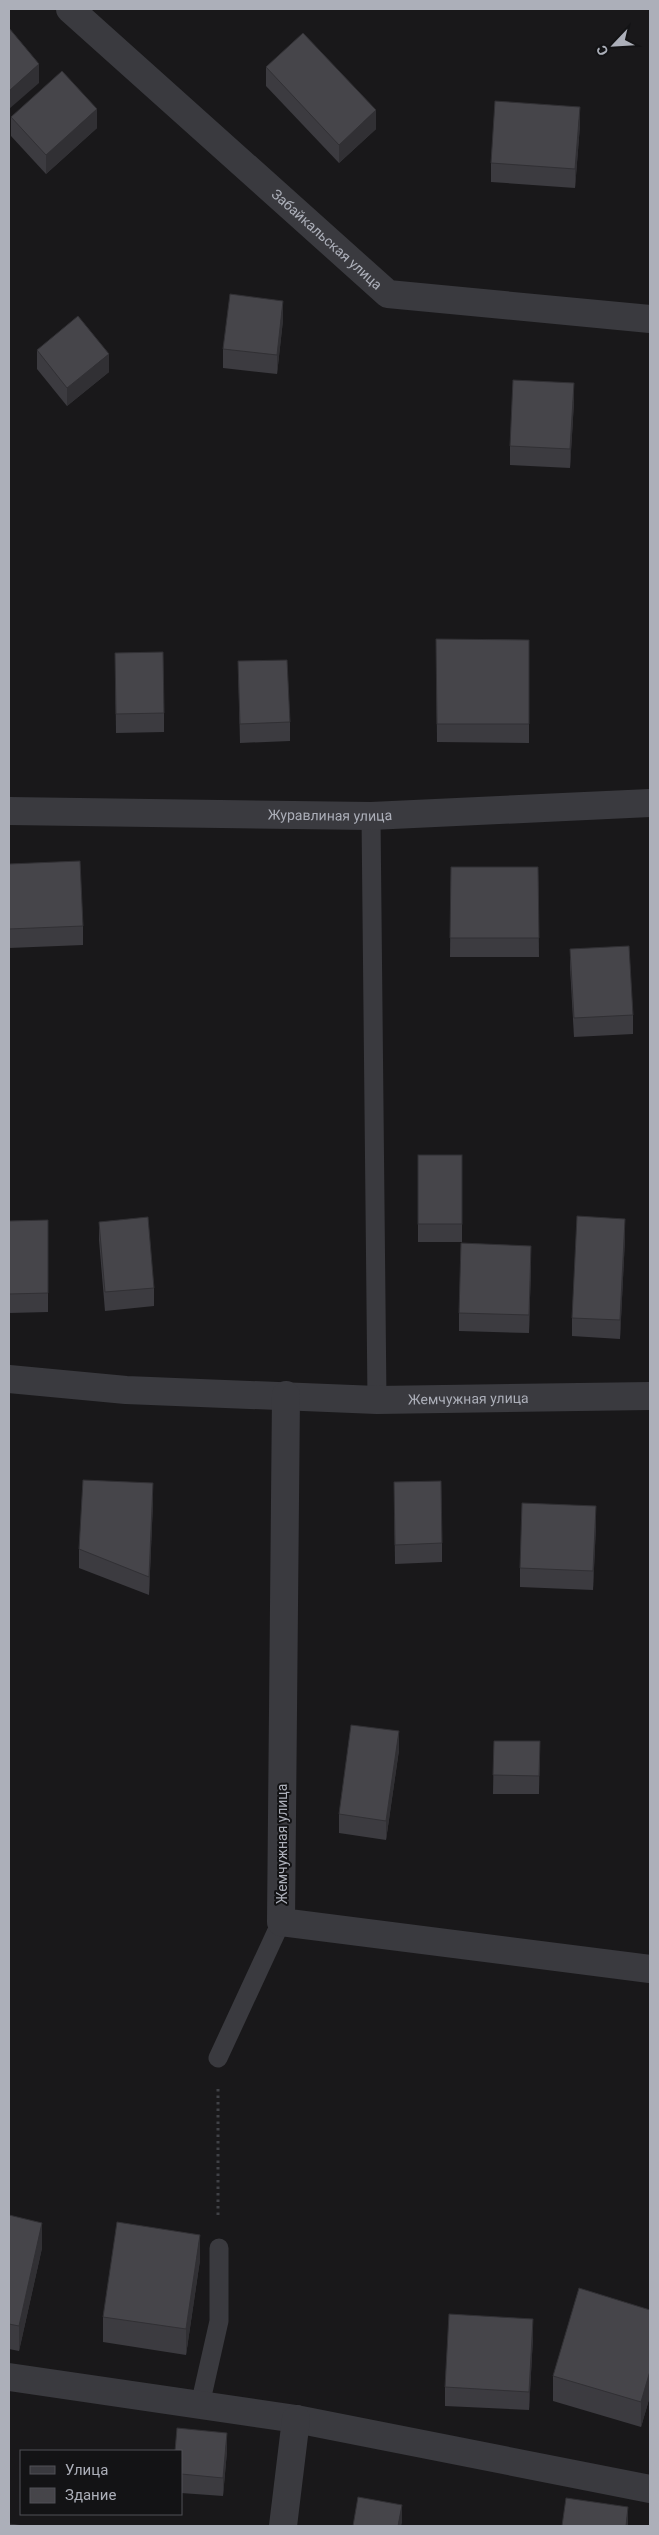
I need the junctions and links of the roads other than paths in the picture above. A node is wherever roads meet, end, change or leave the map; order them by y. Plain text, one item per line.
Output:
1 (70, 9) edge
2 (650, 319) edge
3 (650, 803) edge
4 (9, 810) edge
5 (371, 816) junction
6 (9, 1379) edge
7 (286, 1395) junction
8 (650, 1396) edge
9 (377, 1400) junction
10 (281, 1922) junction
11 (650, 1968) edge
12 (218, 2058) road end
13 (218, 2248) road end
14 (9, 2377) edge
15 (200, 2405) junction
16 (296, 2419) junction
17 (650, 2489) edge
18 (283, 2526) edge

1 - 2 street, Забайкальская улица
3 - 5 street, Журавлиная улица
4 - 5 street, Журавлиная улица
5 - 9 lane
6 - 7 street, Жемчужная улица
7 - 9 street, Жемчужная улица
7 - 10 street, Жемчужная улица
8 - 9 street, Жемчужная улица
10 - 11 street, Жемчужная улица
10 - 12 lane
13 - 15 lane
14 - 15 street
15 - 16 street
16 - 17 street
16 - 18 street

